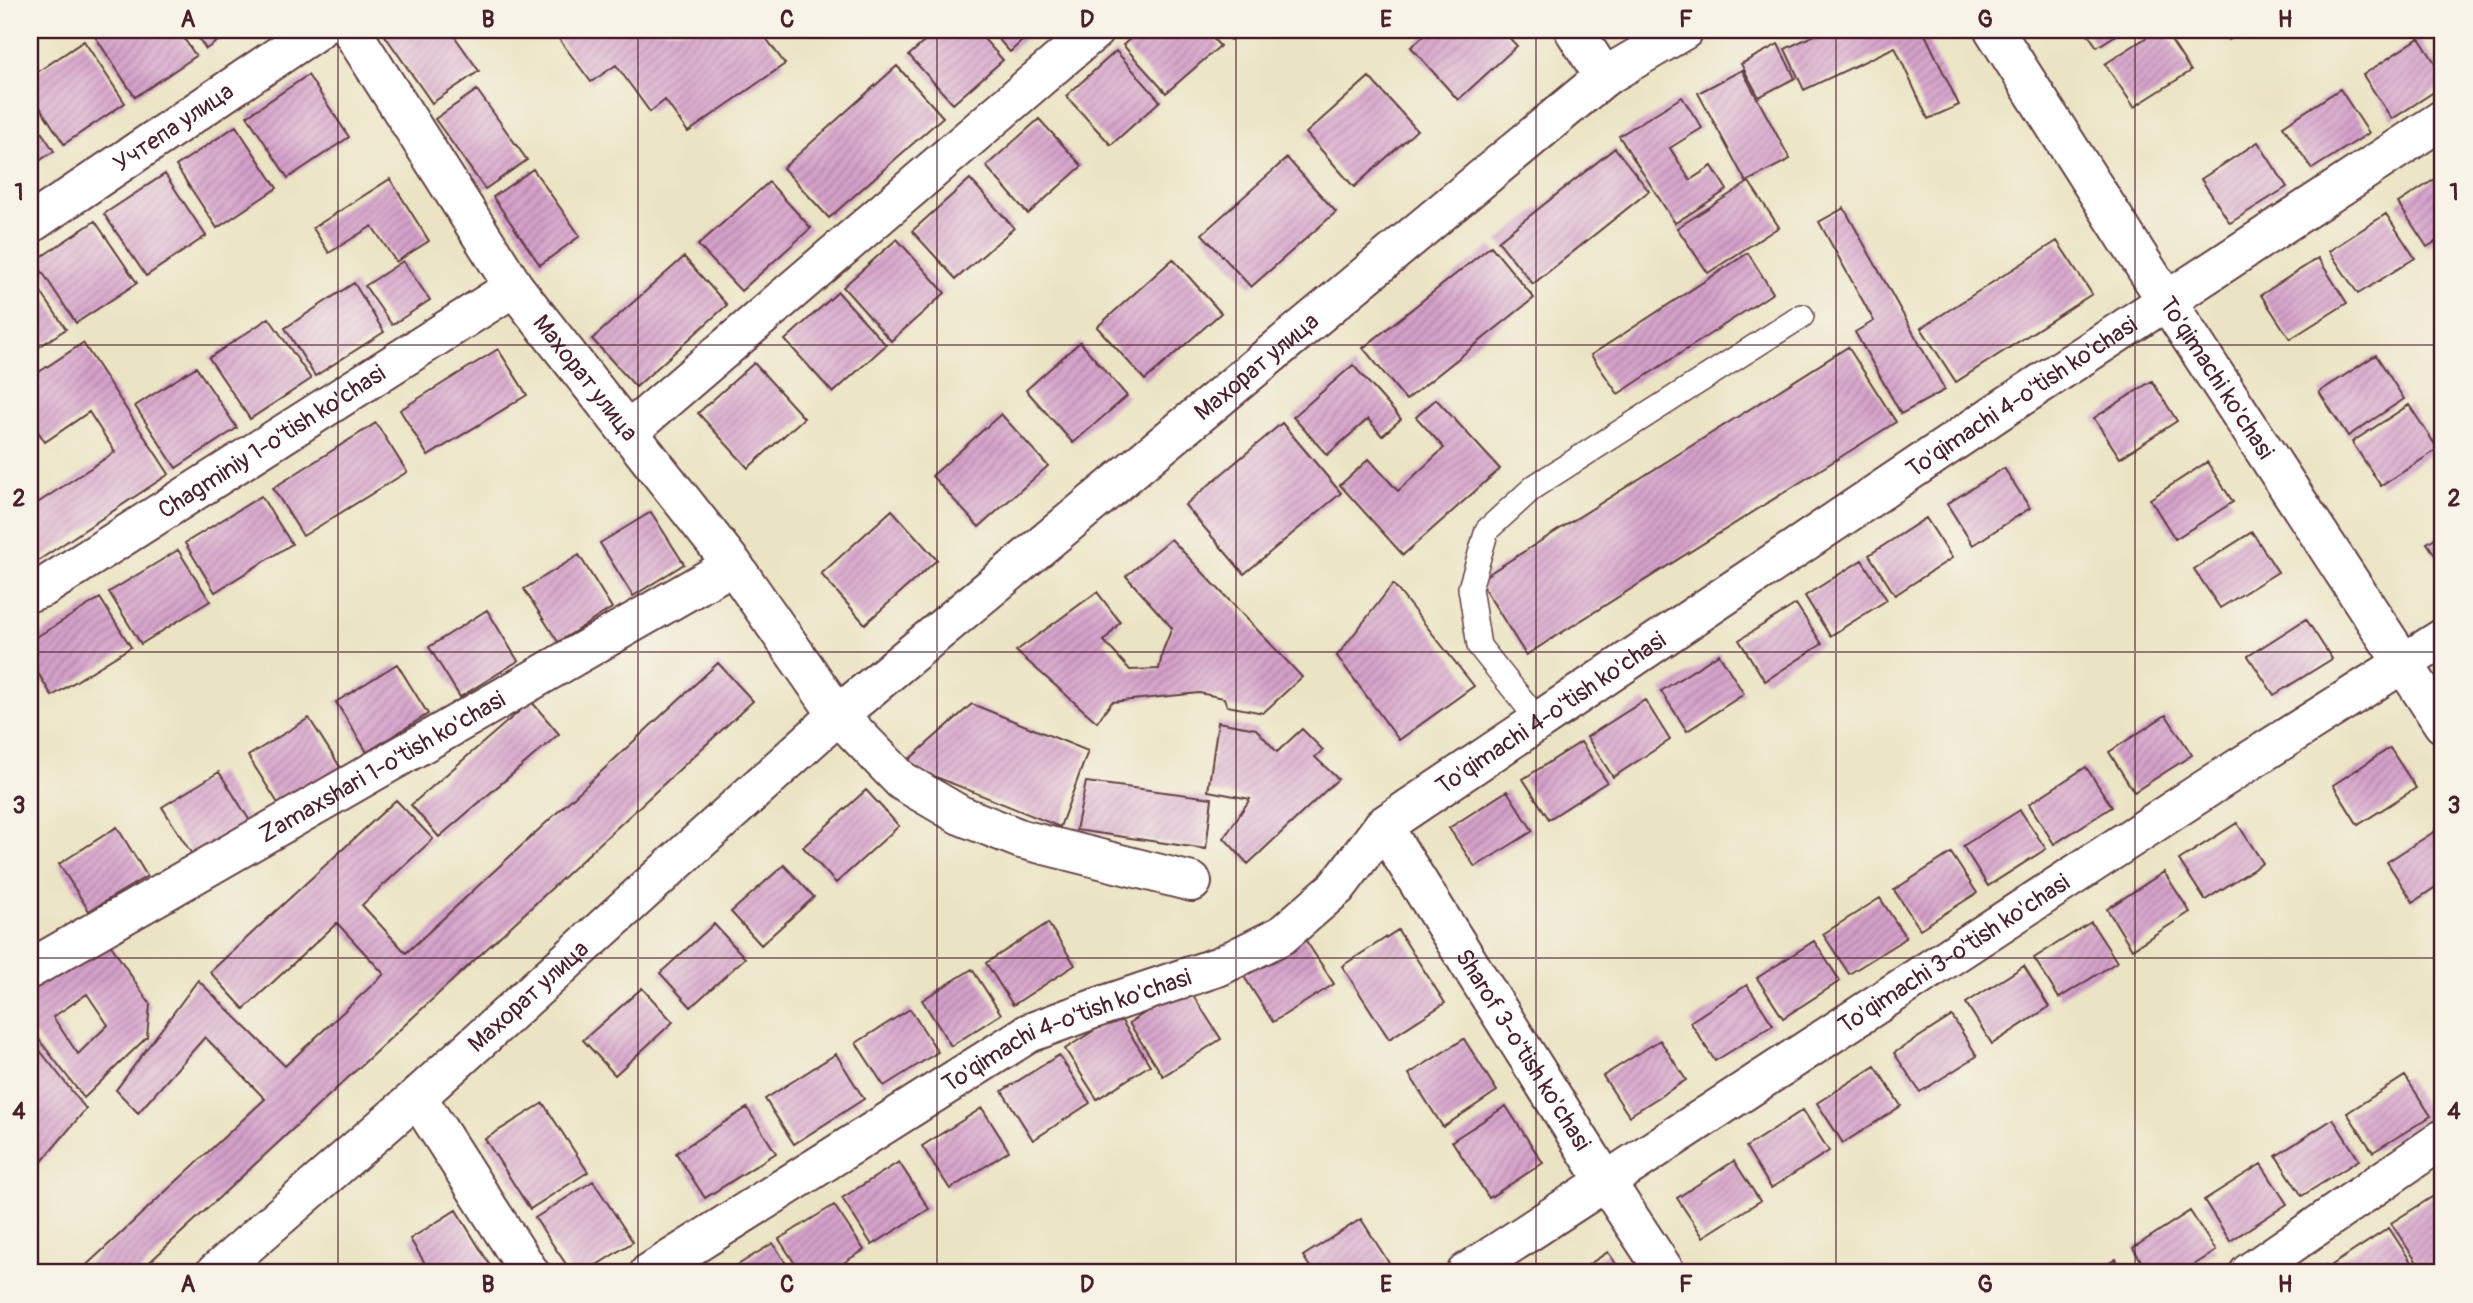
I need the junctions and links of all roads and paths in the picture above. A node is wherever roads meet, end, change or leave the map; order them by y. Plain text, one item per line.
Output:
1 (317, 30) edge
2 (351, 30) edge
3 (1095, 30) edge
4 (1574, 30) edge
5 (1684, 30) edge
6 (1994, 30) edge
7 (1604, 77) junction
8 (2443, 119) edge
9 (30, 224) edge
10 (514, 287) junction
11 (2166, 300) junction
12 (1802, 316) dead end
13 (629, 431) junction
14 (733, 565) junction
15 (30, 592) edge
16 (2443, 638) edge
17 (2404, 663) junction
18 (838, 715) junction
19 (1539, 721) junction
20 (2443, 724) edge
21 (1383, 826) junction
22 (1192, 882) dead end
23 (30, 969) edge
24 (418, 1097) junction
25 (2443, 1139) edge
26 (1606, 1182) junction
27 (215, 1273) edge
28 (530, 1273) edge
29 (649, 1273) edge
30 (1466, 1273) edge
31 (1666, 1273) edge
32 (2249, 1273) edge

1 - 9 street, Учтепа улица
2 - 10 street, Махорат улица
3 - 13 street
4 - 7 street
5 - 7 street, Махорат улица
6 - 11 street, To'qimachi ko'chasi
7 - 18 street, Махорат улица
8 - 11 street, To'qimachi 4-o'tish ko'chasi
10 - 13 street, Махорат улица
10 - 15 street, Chagminiy 1-o'tish ko'chasi
11 - 17 street, To'qimachi ko'chasi
11 - 19 street, To'qimachi 4-o'tish ko'chasi
12 - 19 lane
13 - 14 street, Махорат улица
14 - 18 street, Махорат улица
14 - 23 street, Zamaxshari 1-o'tish ko'chasi
16 - 17 street, To'qimachi 3-o'tish ko'chasi
17 - 20 street, To'qimachi ko'chasi
17 - 26 street, To'qimachi 3-o'tish ko'chasi
18 - 22 street, Махорат улица
18 - 24 street, Махорат улица
19 - 21 street, To'qimachi 4-o'tish ko'chasi
21 - 26 street, Sharof 3-o'tish ko'chasi
21 - 29 street, To'qimachi 4-o'tish ko'chasi
24 - 27 street, Махорат улица
24 - 28 street
25 - 32 street
26 - 30 street, To'qimachi 3-o'tish ko'chasi
26 - 31 street, Sharof 3-o'tish ko'chasi

